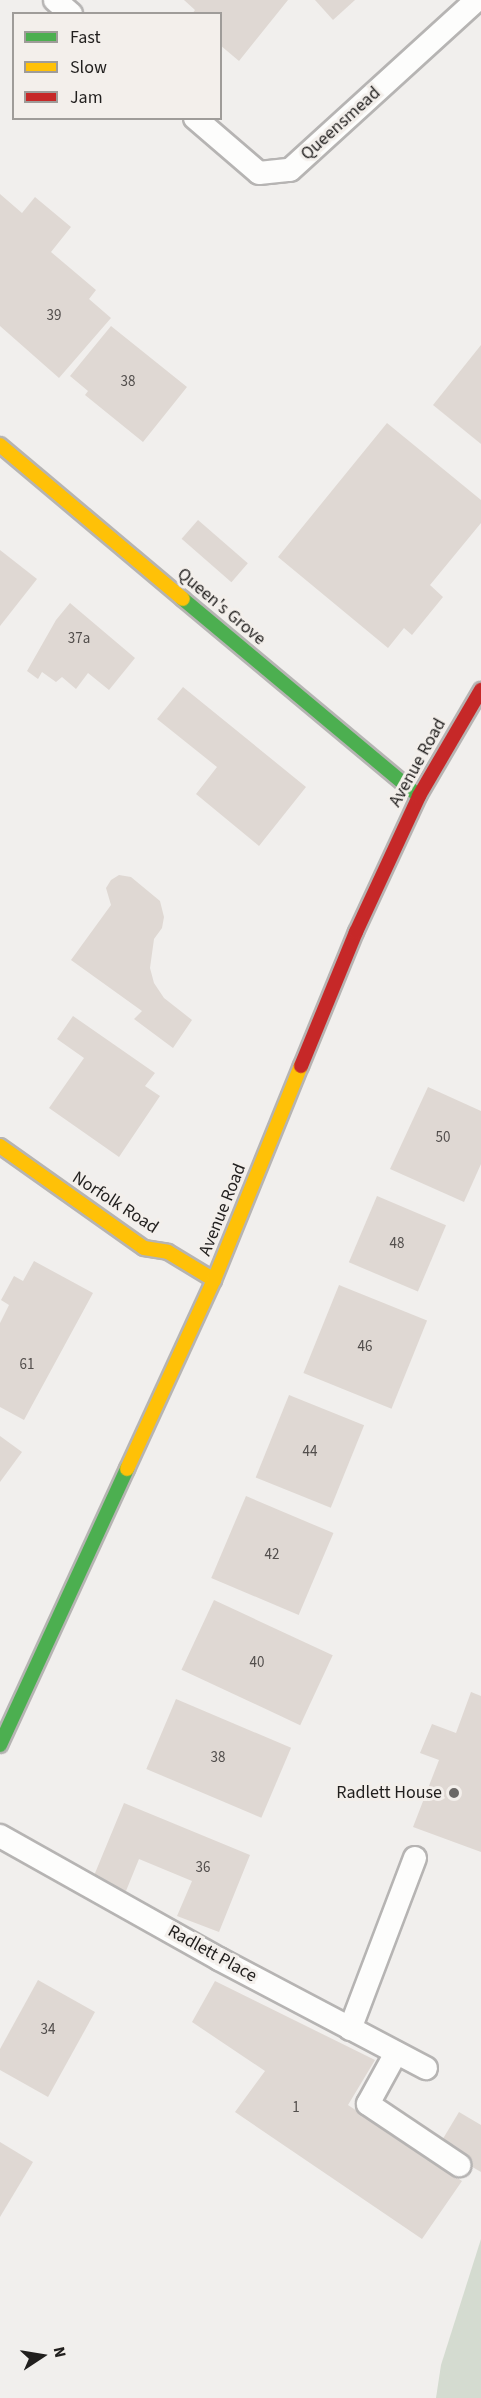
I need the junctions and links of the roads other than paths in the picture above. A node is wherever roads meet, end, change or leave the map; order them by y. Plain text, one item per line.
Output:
1 (55, 0) edge
2 (477, 0) edge
3 (68, 12) edge
4 (197, 120) edge
5 (0, 445) edge
6 (481, 690) edge
7 (419, 796) junction
8 (0, 1146) edge
9 (214, 1280) junction
10 (0, 1745) edge
11 (0, 1836) edge
12 (416, 1858) dead end
13 (350, 2029) junction
14 (396, 2053) junction
15 (426, 2068) dead end
16 (459, 2165) dead end

1 - 3 lane
2 - 4 lane, Queensmead
5 - 7 main road, Queen's Grove
6 - 7 main road, Avenue Road
7 - 9 main road, Avenue Road
8 - 9 main road, Norfolk Road
9 - 10 main road, Avenue Road
11 - 13 lane, Radlett Place
12 - 13 lane
13 - 14 lane, Radlett Place
14 - 15 lane, Radlett Place
14 - 16 lane

